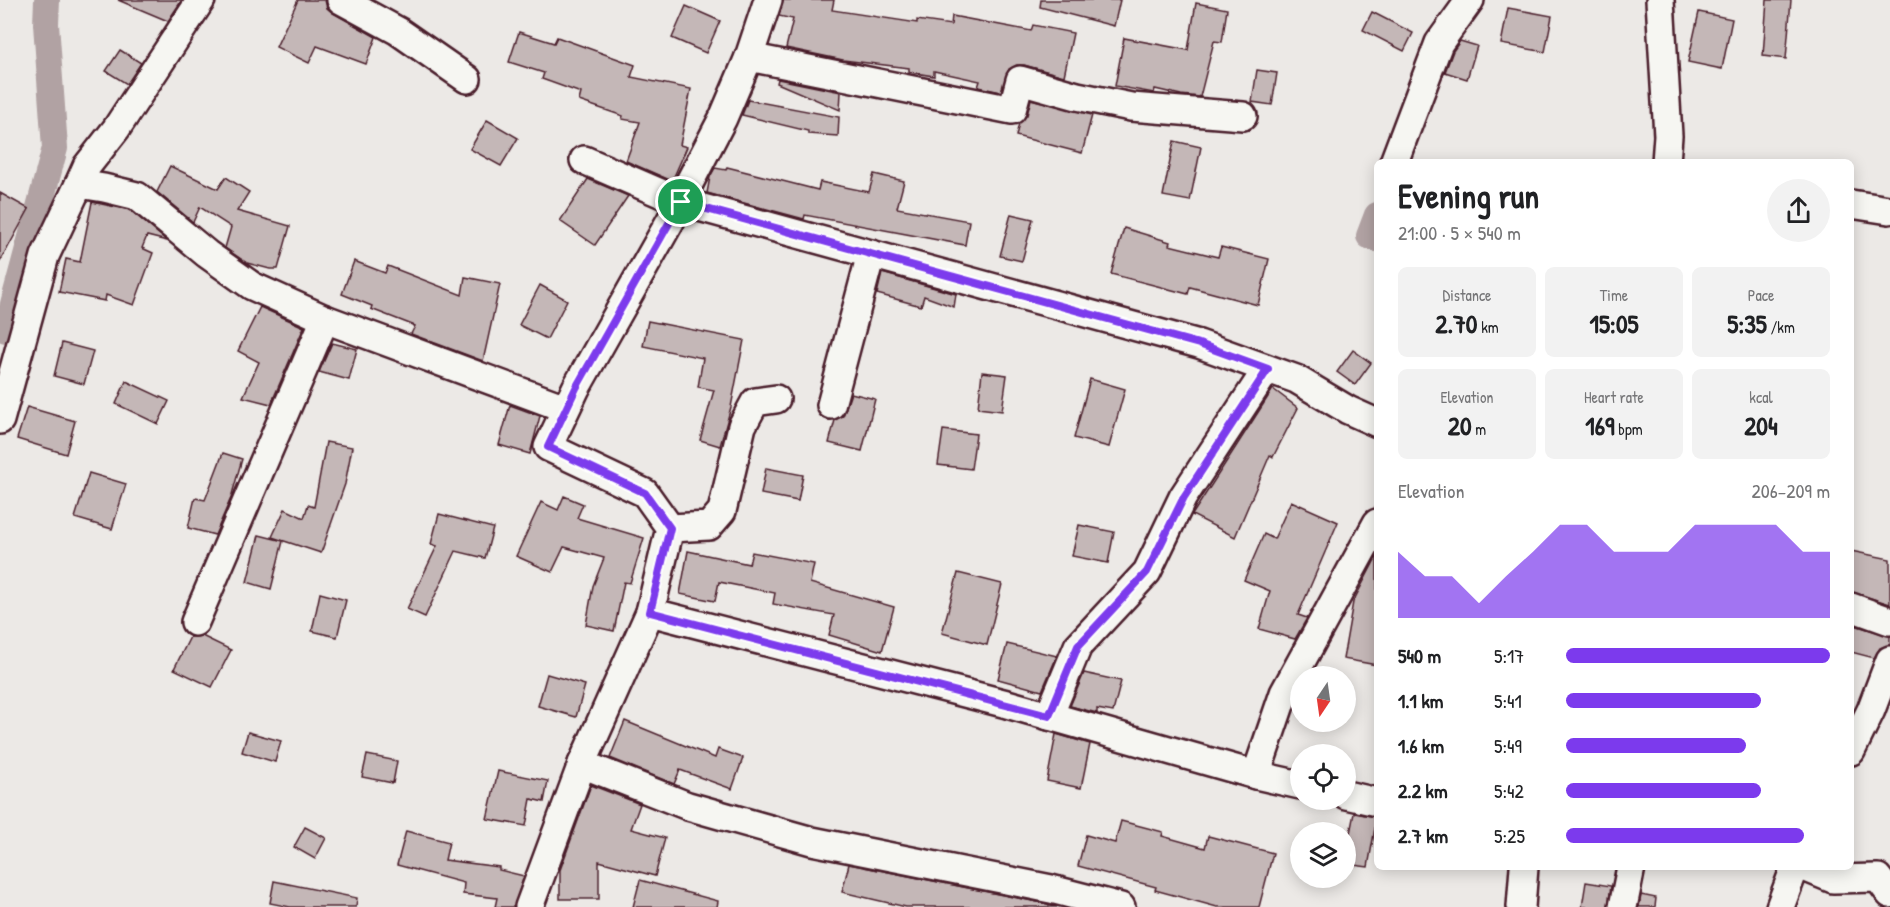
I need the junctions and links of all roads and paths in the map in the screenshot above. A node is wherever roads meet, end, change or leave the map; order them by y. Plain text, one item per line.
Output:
1 (201, 0) edge
2 (341, 0) edge
3 (768, 0) edge
4 (1470, 0) edge
5 (1660, 0) edge
6 (749, 57) junction
7 (467, 79) dead end
8 (1243, 116) dead end
9 (1395, 159) edge
10 (1666, 159) edge
11 (584, 160) dead end
12 (79, 184) junction
13 (681, 202) junction
14 (1854, 204) edge
15 (1889, 210) edge
16 (871, 254) junction
17 (325, 319) junction
18 (9, 350) edge
19 (1268, 369) junction
20 (776, 399) dead end
21 (831, 405) dead end
22 (565, 408) junction
23 (0, 420) edge
24 (1374, 422) edge
25 (670, 528) junction
26 (1374, 528) edge
27 (1854, 608) edge
28 (650, 612) junction
29 (1890, 621) edge
30 (195, 622) dead end
31 (1890, 660) edge
32 (1049, 716) junction
33 (1854, 745) edge
34 (582, 764) junction
35 (1256, 775) junction
36 (1290, 783) edge
37 (1356, 797) edge
38 (1374, 801) edge
39 (1524, 870) edge
40 (1630, 870) edge
41 (1794, 870) edge
42 (1811, 870) edge
43 (1890, 894) edge
44 (1047, 898) edge
45 (529, 907) edge
46 (1121, 907) edge
47 (1521, 907) edge
48 (1623, 907) edge
49 (1780, 907) edge

1 - 12 street
2 - 7 street
3 - 6 street
4 - 9 street
5 - 10 street
6 - 8 street
6 - 13 street
11 - 13 street
12 - 17 street
12 - 18 street
13 - 16 street
13 - 22 street
14 - 15 street
16 - 19 street
16 - 21 street
17 - 22 street
17 - 30 street
18 - 23 street
19 - 24 street
19 - 32 street
20 - 25 street
22 - 25 street
25 - 28 street
26 - 35 street
27 - 29 street
28 - 32 street
28 - 34 street
31 - 33 street
32 - 35 street
34 - 44 street
34 - 45 street
35 - 36 street
37 - 38 street
39 - 47 street
40 - 48 street
41 - 49 street
42 - 43 street
44 - 46 street

